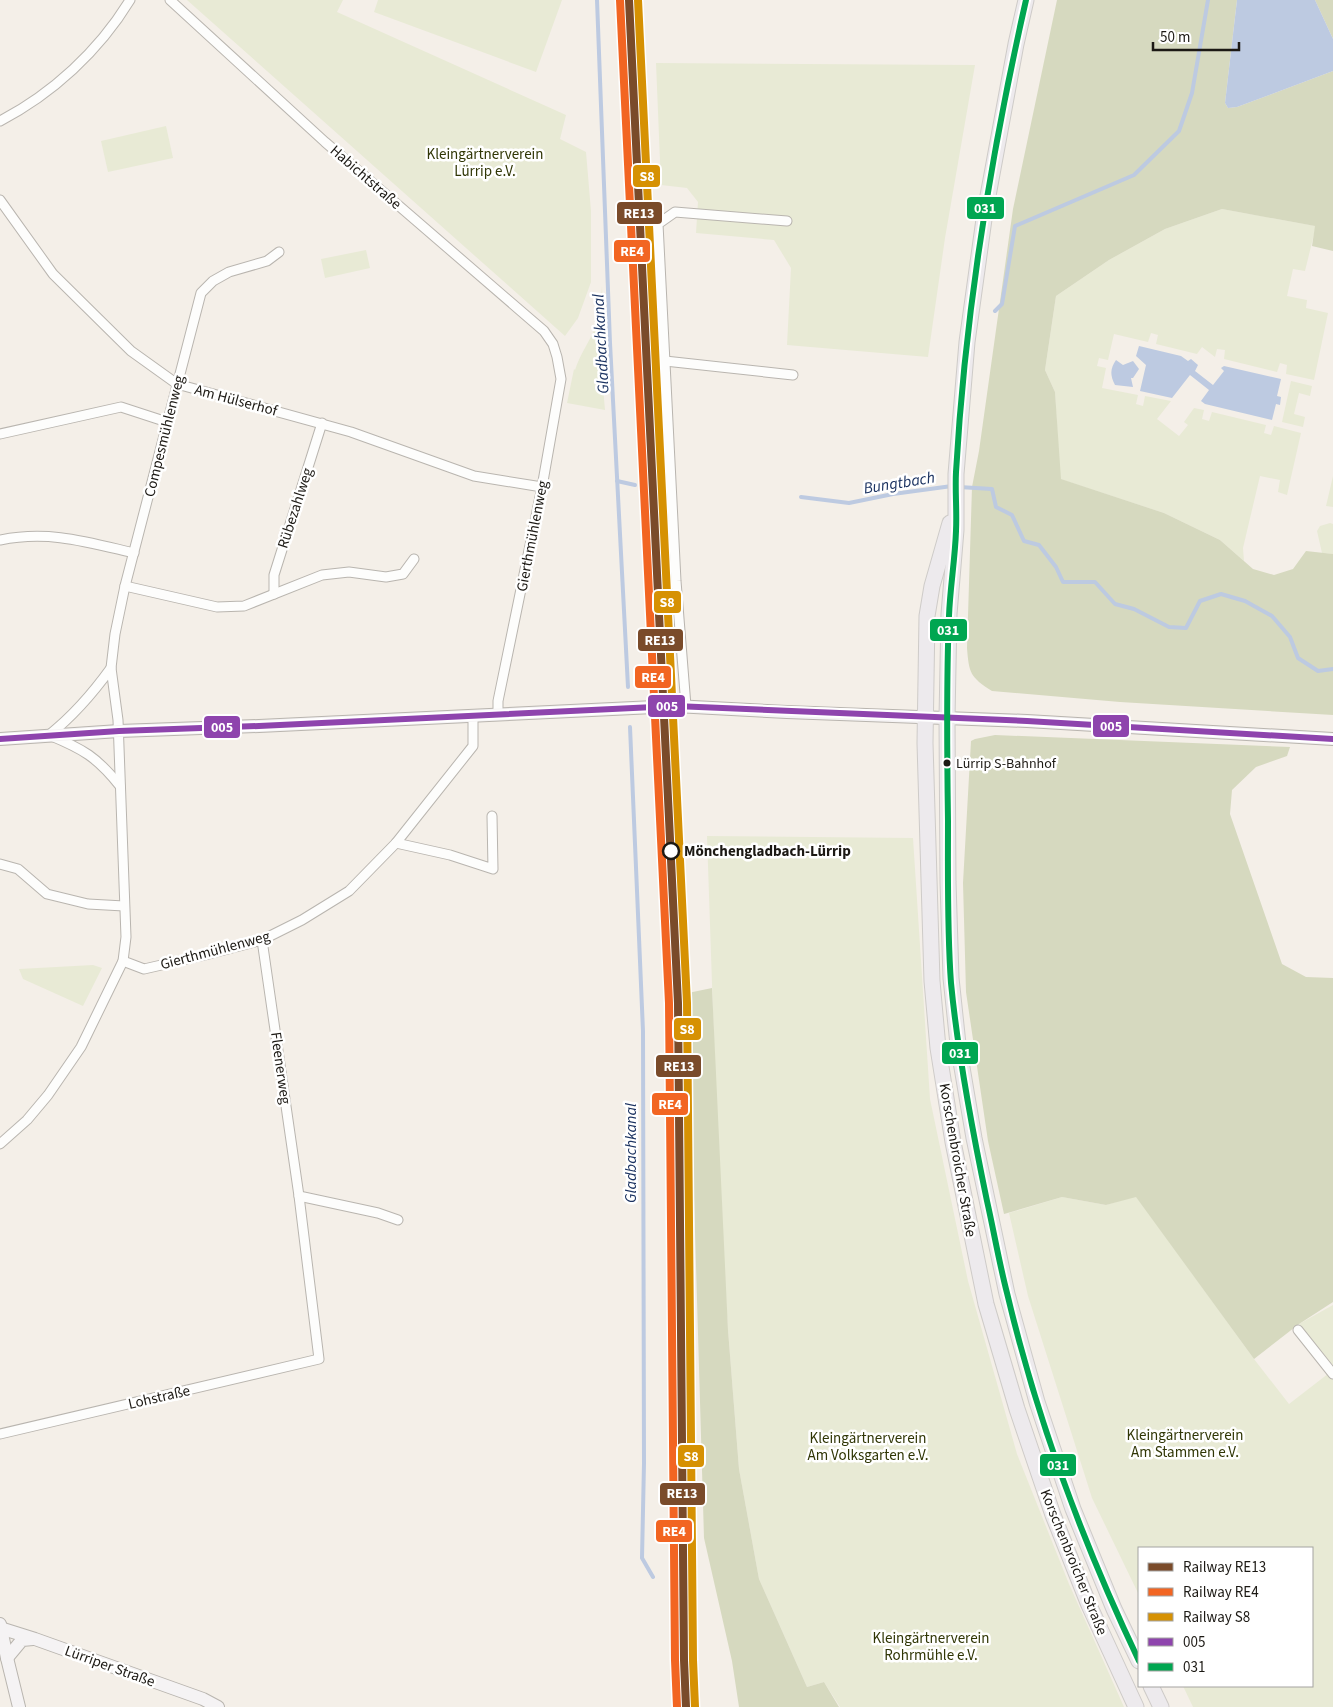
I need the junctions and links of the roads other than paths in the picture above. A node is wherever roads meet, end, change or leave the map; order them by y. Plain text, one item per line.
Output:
1 (130, 0) edge
2 (170, 0) edge
3 (1026, 0) edge
4 (0, 121) edge
5 (0, 200) edge
6 (787, 221) dead end
7 (279, 252) dead end
8 (557, 357) joint
9 (665, 362) junction
10 (793, 375) dead end
11 (177, 384) junction
12 (167, 422) junction
13 (322, 424) junction
14 (0, 434) edge
15 (542, 487) junction
16 (955, 497) junction
17 (0, 540) edge
18 (134, 553) junction
19 (414, 559) dead end
20 (125, 586) junction
21 (274, 594) junction
22 (111, 668) junction
23 (686, 706) junction
24 (498, 715) junction
25 (473, 716) junction
26 (926, 717) junction
27 (947, 718) junction
28 (118, 730) junction
29 (49, 735) junction
30 (0, 739) edge
31 (1333, 739) edge
32 (120, 786) junction
33 (492, 816) dead end
34 (396, 843) junction
35 (0, 864) edge
36 (124, 906) junction
37 (262, 940) junction
38 (123, 960) junction
39 (0, 1144) edge
40 (299, 1196) junction
41 (398, 1220) dead end
42 (1298, 1330) dead end
43 (318, 1359) joint
44 (1333, 1374) edge
45 (0, 1434) edge
46 (0, 1627) edge
47 (35, 1639) junction
48 (7, 1658) junction
49 (1138, 1659) edge
50 (1151, 1687) edge
51 (19, 1707) edge
52 (218, 1707) edge
53 (1136, 1707) edge
54 (1161, 1707) edge

1 - 4 street
2 - 8 street, Habichtstraße
3 - 16 main road, Korschenbroicher Straße
5 - 11 street, Am Hülserhof
6 - 9 street
7 - 11 street, Compesmühlenweg
8 - 15 street, Gierthmühlenweg
9 - 10 street
9 - 23 street
11 - 12 street, Compesmühlenweg
11 - 13 street, Am Hülserhof
12 - 14 street
12 - 18 street, Compesmühlenweg
13 - 15 street, Am Hülserhof
13 - 21 street, Rübezahlweg
15 - 24 street, Gierthmühlenweg
16 - 26 main road, Korschenbroicher Straße
16 - 27 main road, Korschenbroicher Straße
17 - 18 street
18 - 20 street, Compesmühlenweg
19 - 21 street
20 - 21 street
20 - 22 street, Compesmühlenweg
22 - 28 street, Compesmühlenweg
22 - 29 street, Compesmühlenweg
23 - 24 main road
23 - 26 main road
24 - 25 main road
25 - 28 main road
25 - 34 street, Gierthmühlenweg
26 - 27 main road
26 - 53 main road, Korschenbroicher Straße
27 - 31 main road
27 - 49 main road, Korschenbroicher Straße
28 - 29 main road
28 - 32 street, Compesmühlenweg
29 - 30 main road
29 - 32 street
32 - 36 street, Compesmühlenweg
33 - 34 street
34 - 37 street, Gierthmühlenweg
35 - 36 street
36 - 38 street, Compesmühlenweg
37 - 38 street, Gierthmühlenweg
37 - 40 street, Fleenerweg
38 - 39 street, Compesmühlenweg
40 - 41 street
40 - 43 street, Fleenerweg
42 - 44 street
43 - 45 street, Lohstraße
46 - 47 main road, Lürriper Straße
46 - 48 main road
47 - 48 main road
47 - 52 main road, Lürriper Straße
48 - 51 main road
50 - 54 main road

